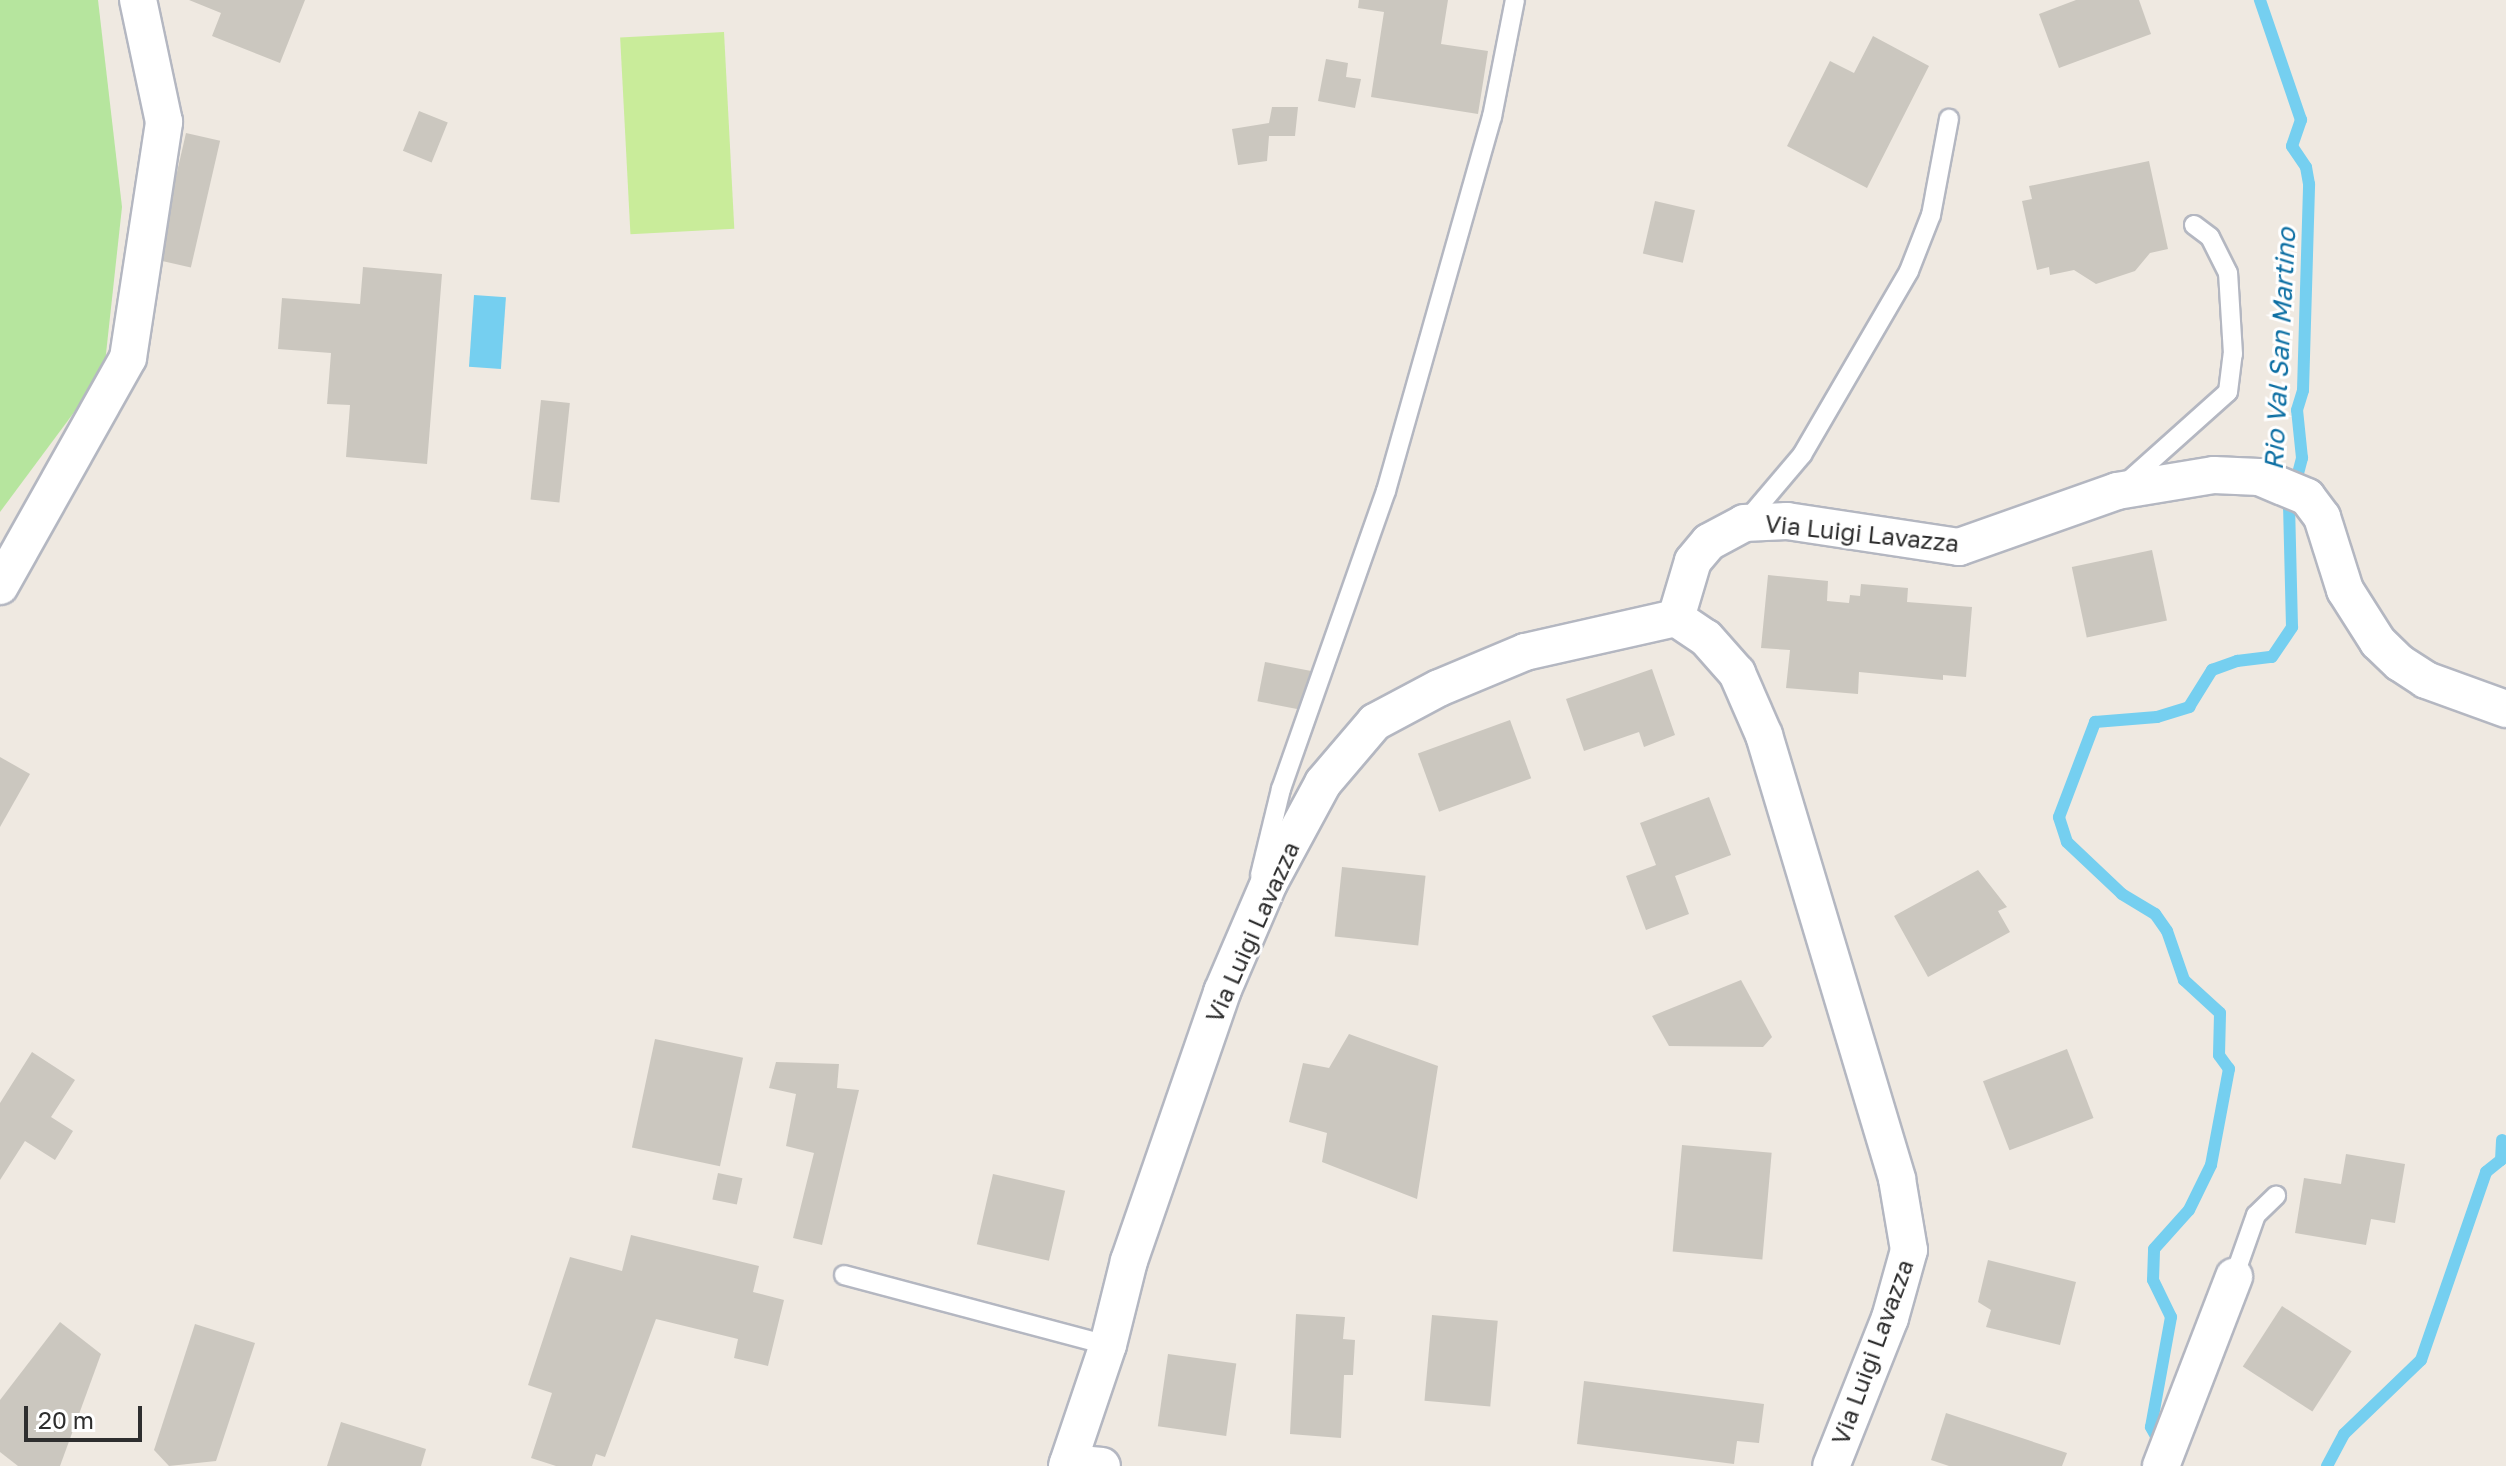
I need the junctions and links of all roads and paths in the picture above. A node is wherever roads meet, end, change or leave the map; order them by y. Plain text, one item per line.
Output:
1 (138, 0) edge
2 (1515, 0) edge
3 (1949, 119) dead end
4 (2194, 225) dead end
5 (2117, 491) junction
6 (1744, 523) junction
7 (0, 586) edge
8 (1676, 618) junction
9 (2506, 709) edge
10 (1243, 944) junction
11 (2276, 1196) dead end
12 (844, 1275) dead end
13 (2234, 1277) joint
14 (1108, 1345) junction
15 (2164, 1459) edge
16 (1079, 1465) edge
17 (1831, 1466) edge

1 - 7 street
2 - 10 lane
3 - 6 lane
4 - 5 lane
5 - 6 street, Via Luigi Lavazza
5 - 9 street, Via Luigi Lavazza
6 - 8 street, Via Luigi Lavazza
8 - 10 street, Via Luigi Lavazza
8 - 17 street, Via Luigi Lavazza
10 - 14 street, Via Luigi Lavazza
11 - 13 lane
12 - 14 lane
13 - 15 street
14 - 16 street, Via Luigi Lavazza

